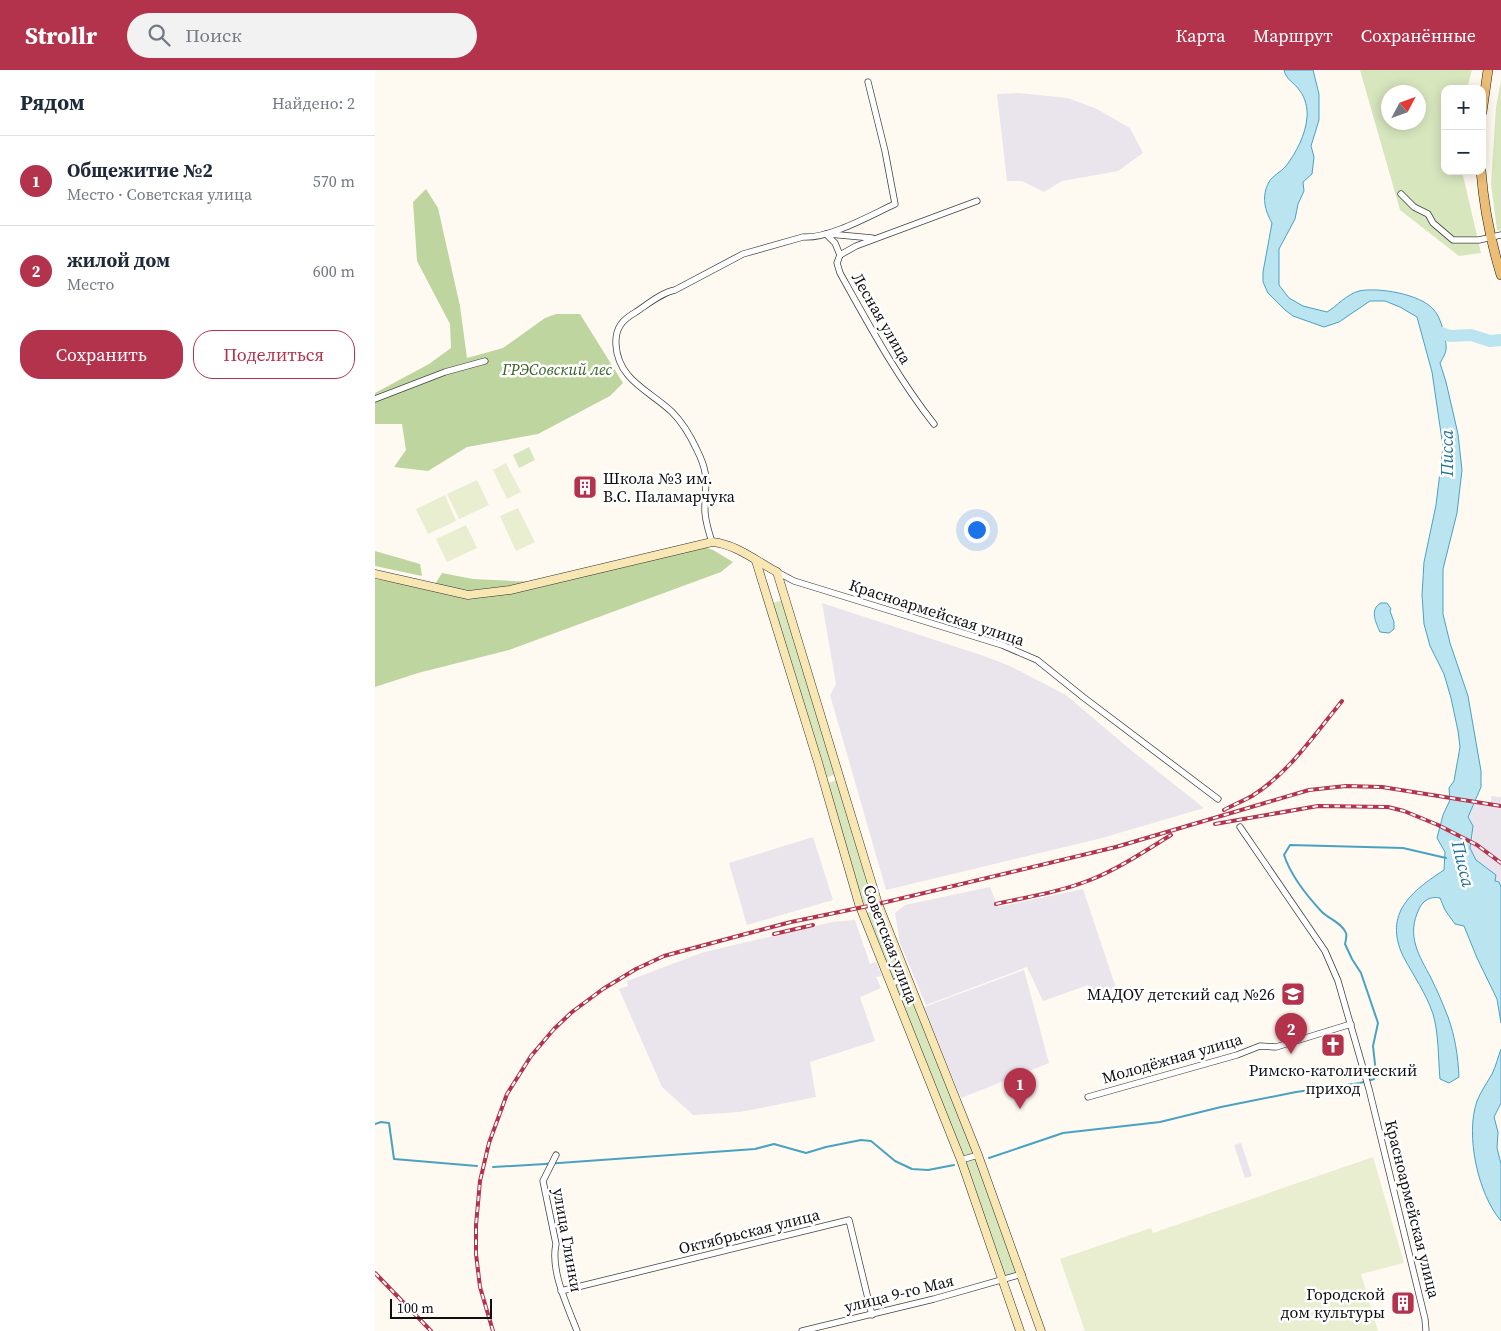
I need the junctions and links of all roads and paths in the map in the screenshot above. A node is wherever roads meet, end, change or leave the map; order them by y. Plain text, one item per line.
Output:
1 (1488, 70) edge
2 (868, 82) dead end
3 (1486, 85) edge
4 (1481, 175) edge
5 (1401, 194) dead end
6 (977, 201) dead end
7 (826, 234) junction
8 (1501, 235) edge
9 (875, 238) junction
10 (1490, 238) junction
11 (840, 255) junction
12 (1501, 275) edge
13 (485, 361) dead end
14 (375, 399) edge
15 (934, 424) dead end
16 (712, 542) junction
17 (756, 561) junction
18 (777, 572) junction
19 (375, 574) edge
20 (1218, 799) dead end
21 (1240, 827) dead end
22 (906, 977) junction
23 (891, 984) junction
24 (1351, 1024) junction
25 (1088, 1097) dead end
26 (978, 1154) junction
27 (556, 1155) dead end
28 (961, 1160) junction
29 (1021, 1274) junction
30 (1003, 1279) junction
31 (561, 1291) junction
32 (872, 1314) junction
33 (577, 1331) edge
34 (802, 1331) edge
35 (1021, 1331) edge
36 (1041, 1331) edge
37 (1426, 1331) edge

1 - 3 main road
2 - 7 street
4 - 10 main road
5 - 10 street
6 - 9 street
7 - 9 street
7 - 11 street
7 - 16 street
8 - 10 street
9 - 11 street
10 - 12 main road
11 - 15 street, Лесная улица
13 - 14 street
16 - 17 main road, Красноармейская улица
16 - 19 main road
17 - 18 main road, Красноармейская улица
17 - 23 main road, Советская улица
18 - 20 street, Красноармейская улица
18 - 22 main road, Советская улица
21 - 24 street, Красноармейская улица
22 - 23 street
22 - 26 main road, Советская улица
23 - 28 main road, Советская улица
24 - 25 street, Молодёжная улица
24 - 37 street, Красноармейская улица
26 - 28 street
26 - 29 main road, Советская улица
27 - 31 street, улица Глинки
28 - 30 main road, Советская улица
29 - 30 street, улица 9-го Мая
29 - 36 main road, Советская улица
30 - 32 street, улица 9-го Мая
30 - 35 main road, Советская улица
31 - 32 street, Октябрьская улица
31 - 33 street, улица Глинки
32 - 34 street, улица 9-го Мая

